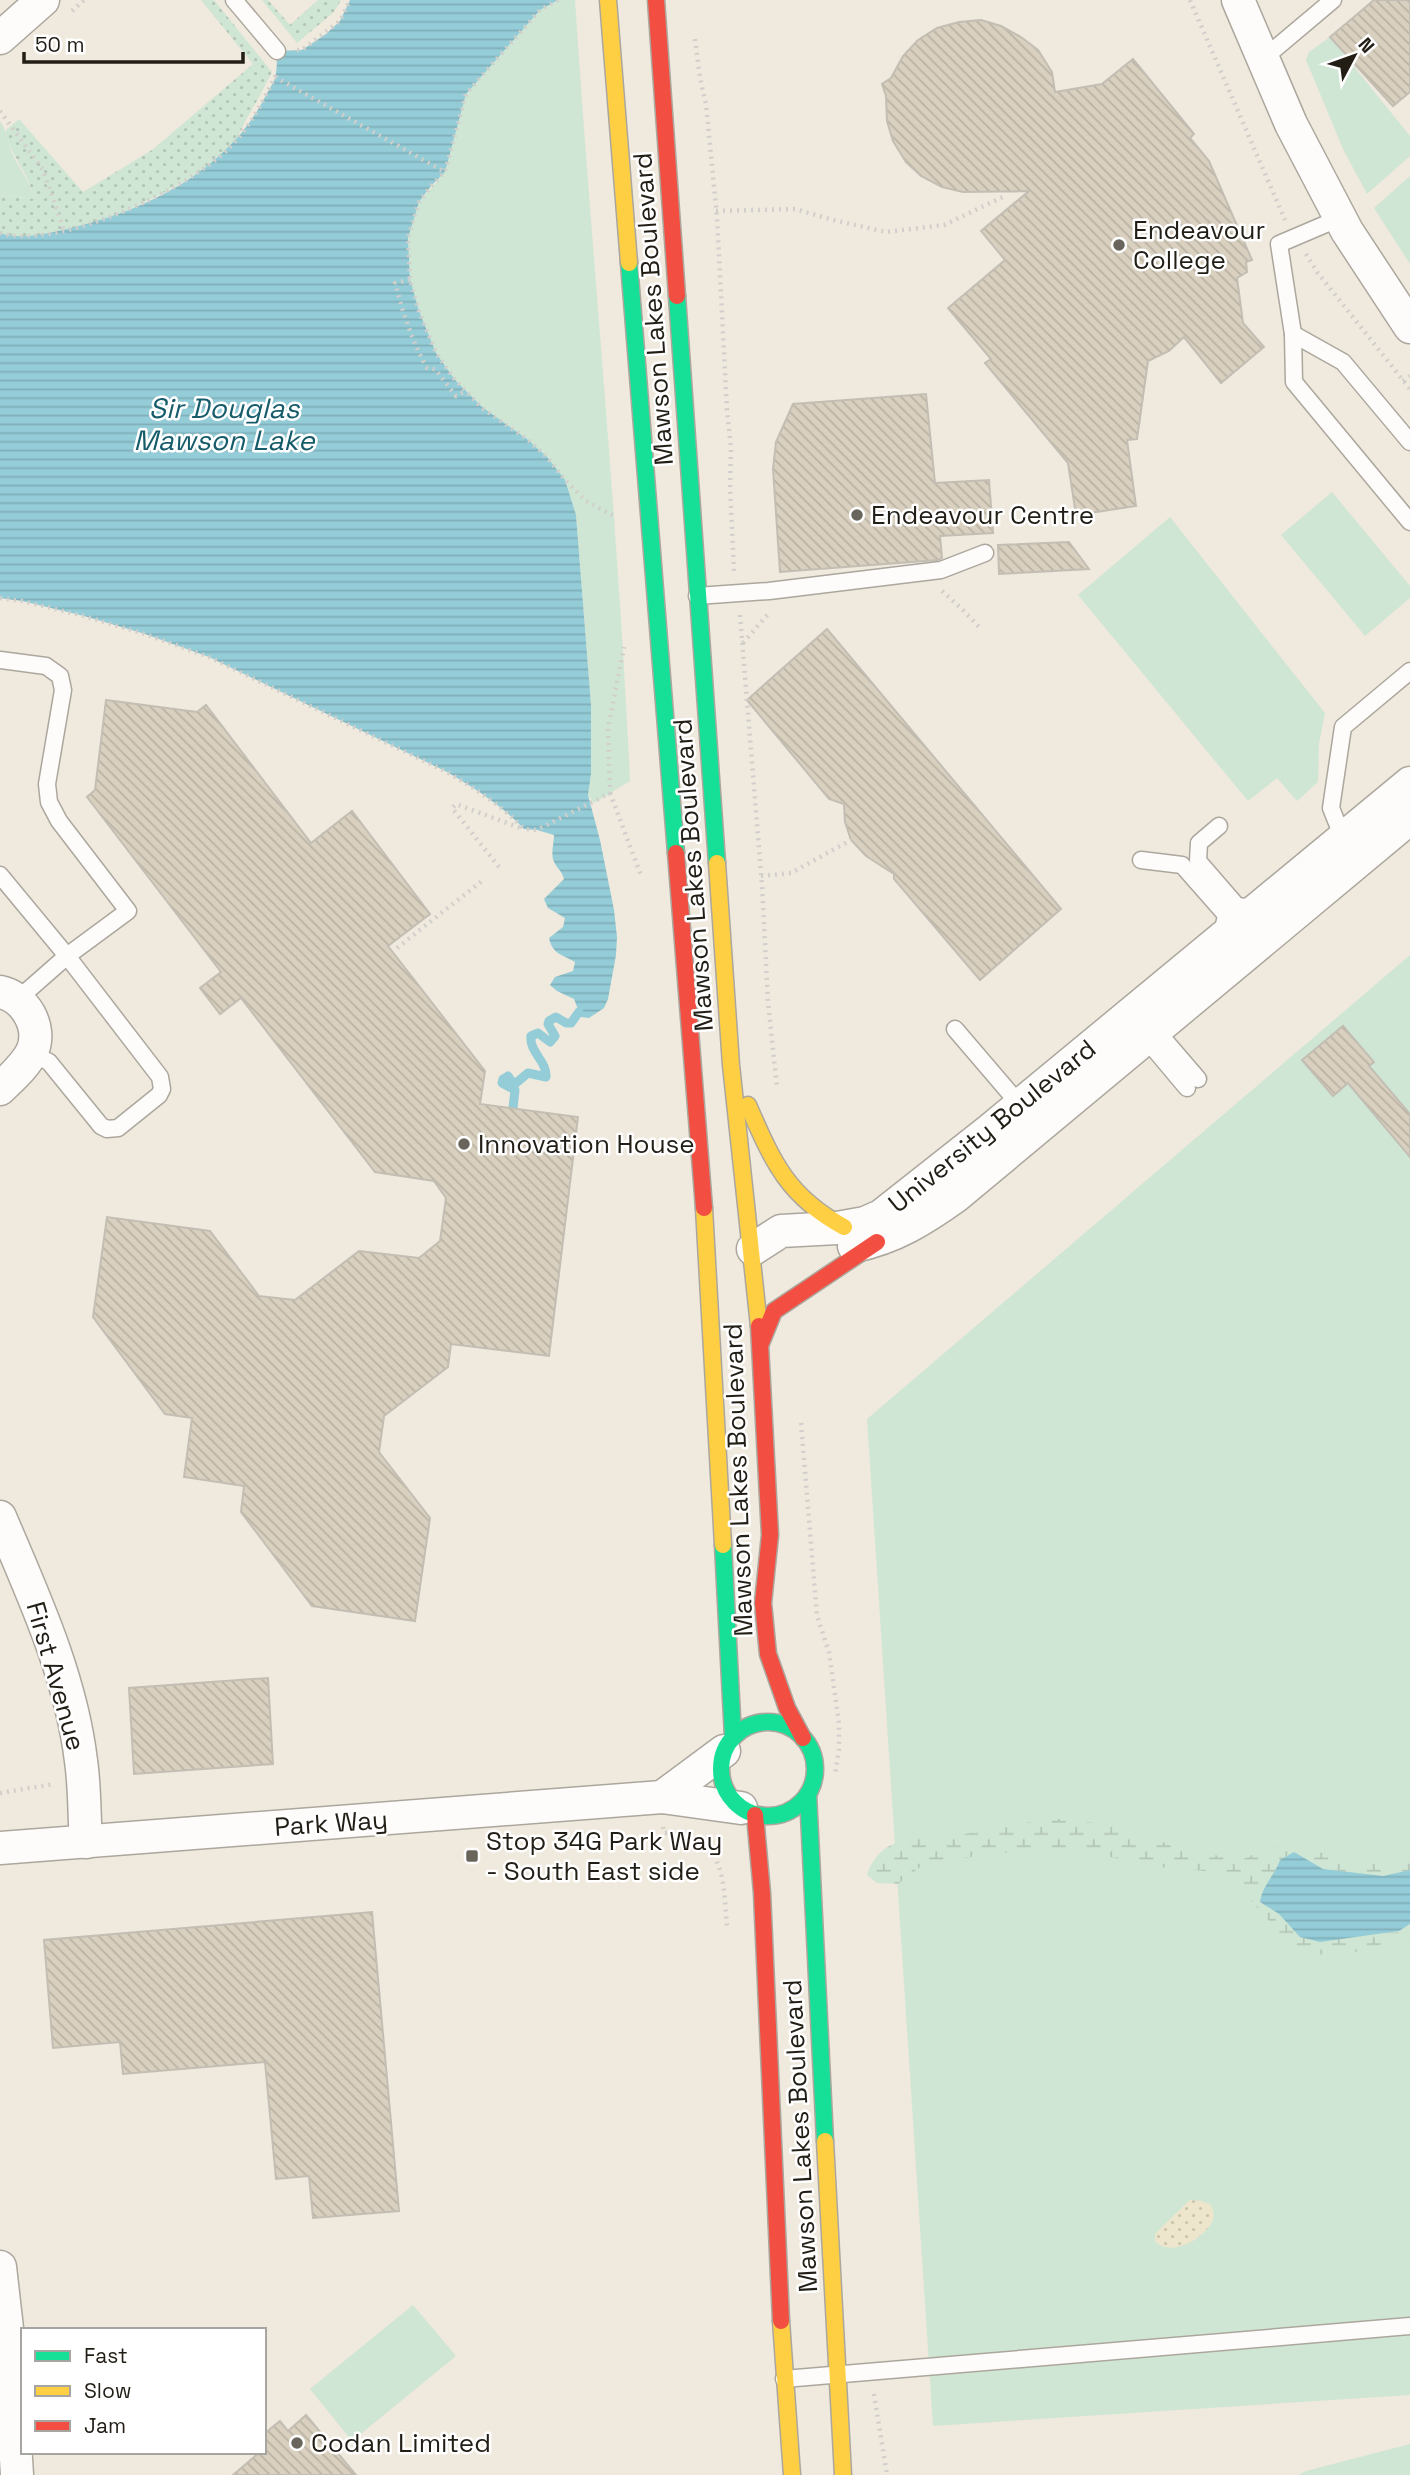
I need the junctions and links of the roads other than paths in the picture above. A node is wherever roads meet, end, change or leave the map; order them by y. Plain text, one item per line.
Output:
1 (43, 0) edge
2 (234, 0) edge
3 (608, 0) edge
4 (656, 0) edge
5 (1238, 0) edge
6 (1334, 0) edge
7 (0, 38) edge
8 (277, 51) road end
9 (1264, 58) junction
10 (1340, 218) junction
11 (1410, 327) edge
12 (1293, 334) junction
13 (1410, 442) edge
14 (1410, 522) edge
15 (985, 553) dead end
16 (697, 596) junction
17 (0, 660) edge
18 (1410, 671) edge
19 (1410, 783) edge
20 (1410, 819) edge
21 (1219, 826) dead end
22 (1343, 838) junction
23 (1141, 860) dead end
24 (0, 875) edge
25 (1334, 881) junction
26 (1237, 920) junction
27 (67, 956) junction
28 (9, 996) edge
29 (956, 1029) dead end
30 (1150, 1034) junction
31 (32, 1053) junction
32 (731, 1065) junction
33 (1192, 1084) dead end
34 (0, 1089) edge
35 (1020, 1105) junction
36 (844, 1227) junction
37 (877, 1241) junction
38 (727, 1250) junction
39 (761, 1343) junction
40 (0, 1517) edge
41 (803, 1738) junction
42 (728, 1744) junction
43 (808, 1794) junction
44 (662, 1797) junction
45 (748, 1811) junction
46 (86, 1842) junction
47 (0, 1848) edge
48 (0, 2267) edge
49 (1410, 2326) edge
50 (836, 2375) junction
51 (784, 2379) junction
52 (17, 2475) edge
53 (792, 2475) edge
54 (843, 2475) edge

1 - 7 street
2 - 8 lane
3 - 38 street, Mawson Lakes Boulevard
4 - 16 street, Mawson Lakes Boulevard
5 - 9 street
6 - 9 lane
9 - 10 street
10 - 11 street
10 - 12 lane
12 - 13 lane
12 - 14 lane
15 - 16 lane
16 - 32 street, Mawson Lakes Boulevard
17 - 27 lane
18 - 22 lane
19 - 22 street, University Boulevard
20 - 25 street, University Boulevard
21 - 26 lane
22 - 26 street, University Boulevard
23 - 26 lane
24 - 27 lane
25 - 26 lane
25 - 30 street, University Boulevard
26 - 35 street, University Boulevard
27 - 28 lane
27 - 31 lane
28 - 31 street
29 - 35 lane
30 - 33 lane
30 - 37 street, University Boulevard
31 - 34 street
32 - 36 street
32 - 38 street, Mawson Lakes Boulevard
35 - 36 street, University Boulevard
36 - 38 street, University Boulevard
37 - 38 street, University Boulevard
37 - 39 street
38 - 39 street, Mawson Lakes Boulevard
38 - 42 street, Mawson Lakes Boulevard
39 - 41 street, Mawson Lakes Boulevard
40 - 46 street, First Avenue
41 - 42 street
41 - 43 street
42 - 44 street
42 - 45 street
43 - 45 street
43 - 50 street, Mawson Lakes Boulevard
44 - 45 street, Park Way
44 - 46 street, Park Way
45 - 51 street, Mawson Lakes Boulevard
46 - 47 street, Park Way
48 - 52 street
49 - 50 lane
50 - 51 lane
50 - 54 street, Mawson Lakes Boulevard
51 - 53 street, Mawson Lakes Boulevard

